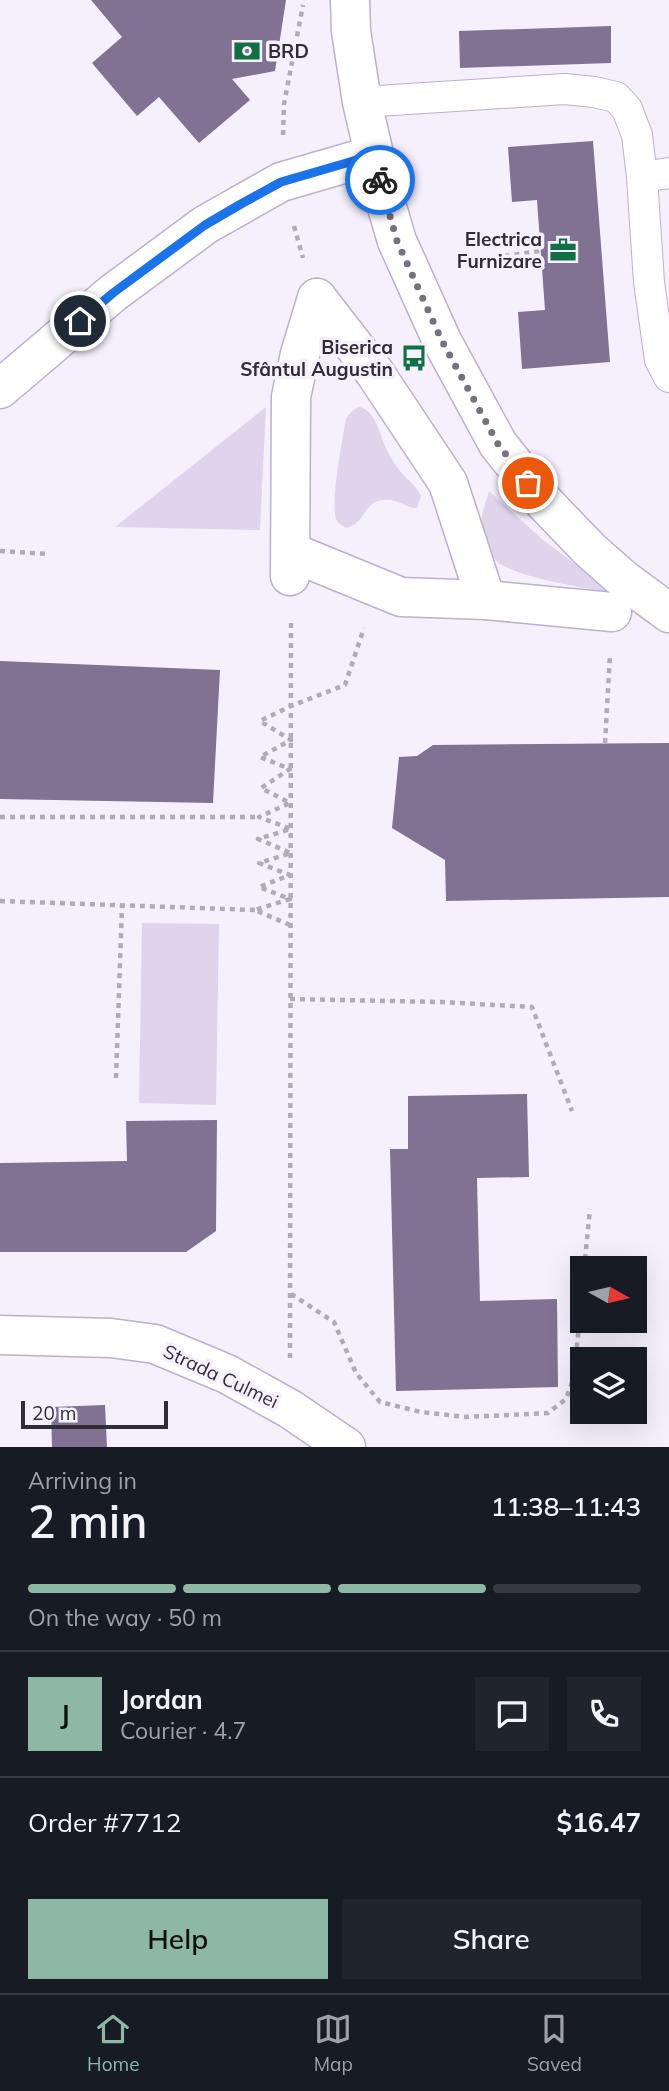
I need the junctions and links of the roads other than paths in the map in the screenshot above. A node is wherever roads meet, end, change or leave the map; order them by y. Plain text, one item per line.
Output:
1 (350, 0) edge
2 (362, 102) junction
3 (374, 155) junction
4 (656, 175) edge
5 (669, 377) edge
6 (0, 389) edge
7 (485, 600) junction
8 (612, 612) road end
9 (669, 613) edge
10 (0, 1335) edge
11 (346, 1447) edge

1 - 2 street
2 - 3 street
2 - 4 lane
3 - 6 street
3 - 9 street
4 - 5 lane
7 - 7 street
7 - 8 street
10 - 11 street, Strada Culmei

